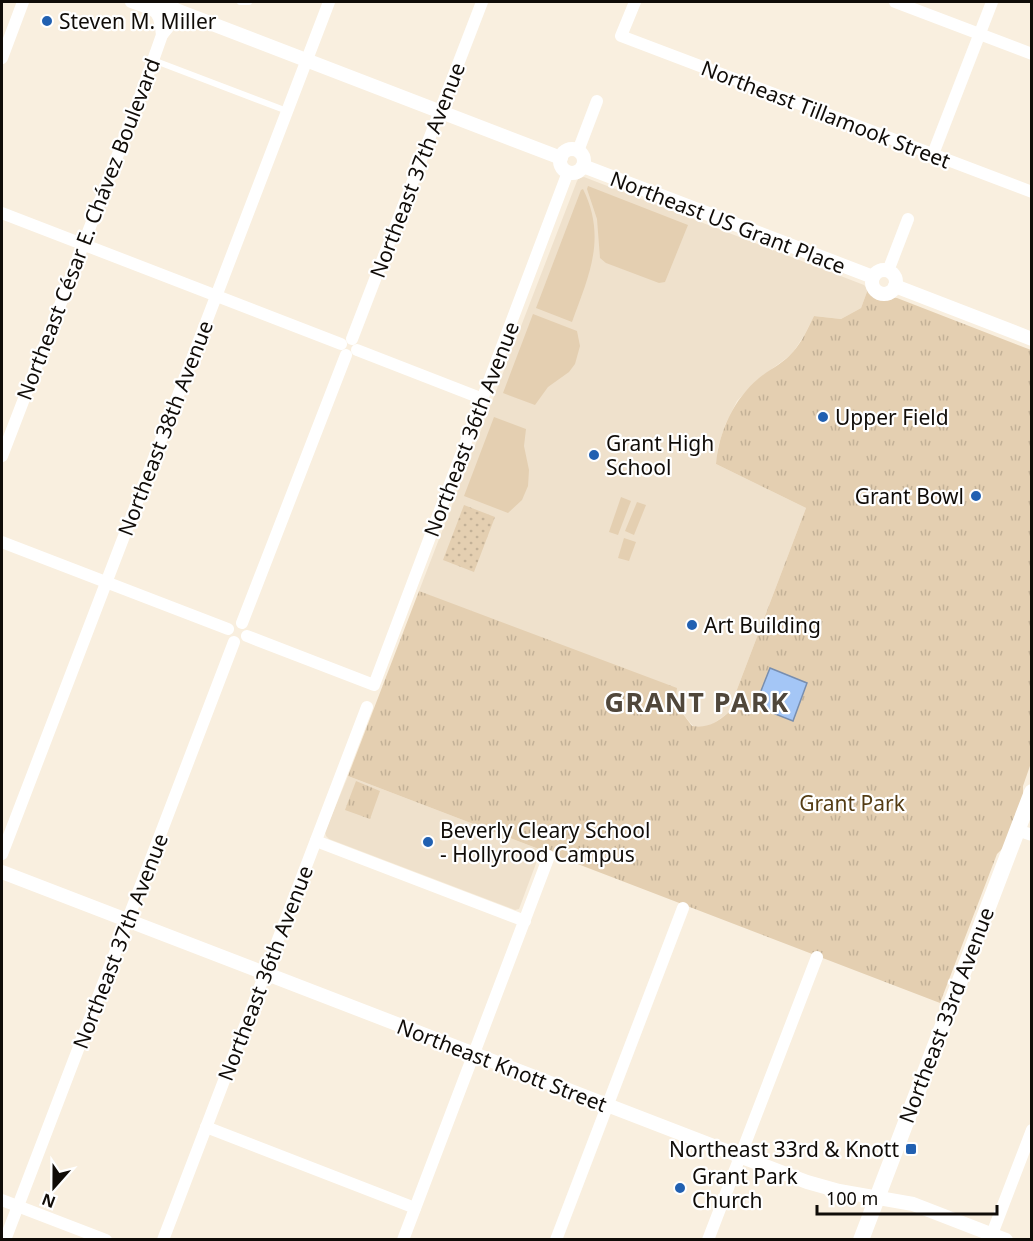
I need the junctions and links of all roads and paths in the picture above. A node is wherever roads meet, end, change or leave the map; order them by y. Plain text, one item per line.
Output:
1 (23, 2) edge
2 (131, 2) edge
3 (155, 2) edge
4 (240, 2) edge
5 (249, 2) edge
6 (329, 2) edge
7 (482, 2) edge
8 (634, 2) edge
9 (895, 2) edge
10 (992, 2) edge
11 (176, 5) edge
12 (980, 34) junction
13 (162, 35) junction
14 (1032, 54) edge
15 (2, 58) edge
16 (307, 59) junction
17 (152, 60) junction
18 (597, 101) dead end
19 (287, 111) junction
20 (439, 111) junction
21 (578, 151) junction
22 (933, 154) junction
23 (561, 158) junction
24 (583, 166) junction
25 (568, 172) junction
26 (1032, 192) edge
27 (2, 213) edge
28 (908, 219) dead end
29 (83, 244) junction
30 (888, 271) junction
31 (873, 277) junction
32 (894, 286) junction
33 (216, 295) junction
34 (1032, 339) edge
35 (349, 347) junction
36 (483, 399) junction
37 (2, 456) edge
38 (2, 542) edge
39 (106, 582) junction
40 (242, 623) junction
41 (228, 629) junction
42 (247, 636) junction
43 (234, 642) junction
44 (367, 707) dead end
45 (1032, 792) edge
46 (1024, 832) edge
47 (316, 841) junction
48 (2, 854) edge
49 (549, 856) dead end
50 (2, 872) edge
51 (683, 908) dead end
52 (128, 921) junction
53 (525, 921) junction
54 (816, 957) dead end
55 (264, 974) junction
56 (474, 1054) junction
57 (607, 1105) junction
58 (206, 1127) junction
59 (1032, 1130) edge
60 (740, 1156) junction
61 (876, 1198) junction
62 (2, 1200) edge
63 (18, 1206) junction
64 (415, 1208) junction
65 (992, 1234) junction
66 (5, 1239) edge
67 (106, 1239) edge
68 (163, 1239) edge
69 (403, 1239) edge
70 (556, 1239) edge
71 (708, 1239) edge
72 (861, 1239) edge
73 (1006, 1239) edge

1 - 15 street
2 - 13 street, Northeast César E. Chávez Boulevard
3 - 11 street
4 - 5 lane
6 - 16 street, Northeast 38th Avenue
7 - 20 street, Northeast 37th Avenue
8 - 22 street, Northeast Tillamook Street
9 - 12 street
10 - 12 street
11 - 13 street, Northeast César E. Chávez Boulevard
11 - 16 street
12 - 14 street
12 - 22 street
13 - 17 street, Northeast César E. Chávez Boulevard
16 - 19 street, Northeast 38th Avenue
16 - 20 street
17 - 19 lane
17 - 29 street, Northeast César E. Chávez Boulevard
18 - 21 street
19 - 33 street, Northeast 38th Avenue
20 - 23 street
20 - 35 street, Northeast 37th Avenue
21 - 23 street
21 - 24 street, Northeast US Grant Place
22 - 26 street, Northeast Tillamook Street
23 - 25 street
24 - 25 street, Northeast US Grant Place
24 - 31 street, Northeast US Grant Place
25 - 36 street, Northeast 36th Avenue
27 - 29 street
28 - 30 street
29 - 33 street
29 - 37 street, Northeast César E. Chávez Boulevard
30 - 31 street, Northeast US Grant Place
30 - 32 street
31 - 32 street, Northeast US Grant Place
32 - 34 street, Northeast US Grant Place
33 - 35 street
33 - 39 street, Northeast 38th Avenue
35 - 36 street
35 - 40 street, Northeast 37th Avenue
36 - 42 street, Northeast 36th Avenue
38 - 39 street
39 - 41 street
39 - 48 street, Northeast 38th Avenue
40 - 41 street
40 - 42 street
41 - 43 street
42 - 43 street
43 - 52 street, Northeast 37th Avenue
44 - 47 street, Northeast 36th Avenue
45 - 46 main road, Northeast 33rd Avenue
46 - 61 main road, Northeast 33rd Avenue
47 - 53 street
47 - 55 street, Northeast 36th Avenue
49 - 53 street
50 - 52 street, Northeast Knott Street
51 - 57 street
52 - 55 street, Northeast Knott Street
52 - 63 street, Northeast 37th Avenue
53 - 56 street
54 - 60 street
55 - 56 street, Northeast Knott Street
55 - 58 street, Northeast 36th Avenue
56 - 57 street, Northeast Knott Street
56 - 64 street
57 - 60 street, Northeast Knott Street
57 - 70 street
58 - 64 street
58 - 68 street, Northeast 36th Avenue
59 - 65 street
60 - 61 street, Northeast Knott Street
60 - 71 street
61 - 65 street, Northeast Knott Street
61 - 72 main road, Northeast 33rd Avenue
62 - 63 street
63 - 66 street, Northeast 37th Avenue
63 - 67 street
64 - 69 street
65 - 73 street, Northeast Knott Street

